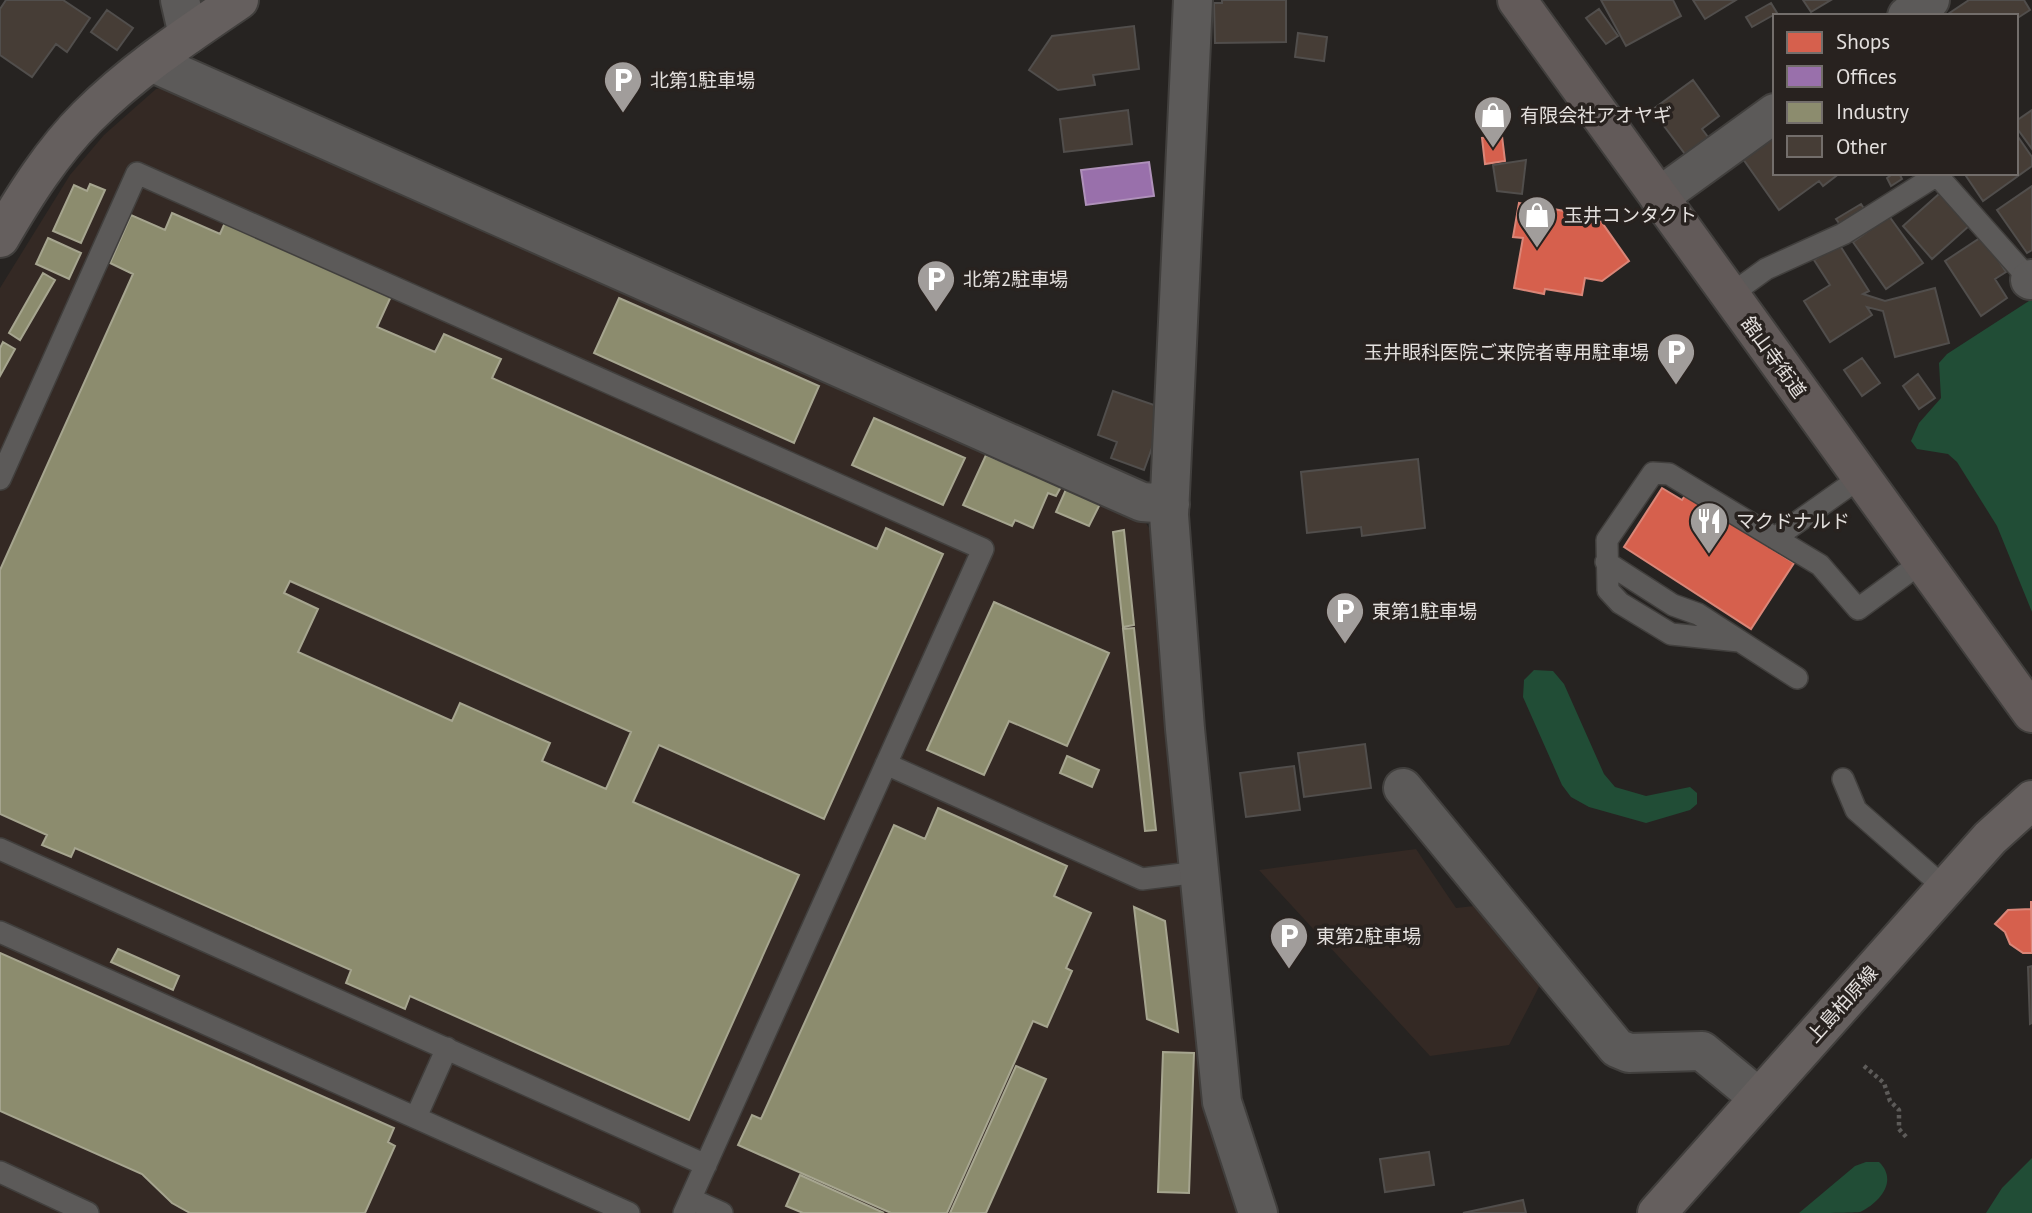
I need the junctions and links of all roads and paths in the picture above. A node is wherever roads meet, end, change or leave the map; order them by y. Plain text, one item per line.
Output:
1 (239, 0) edge
2 (1193, 0) edge
3 (1517, 0) edge
4 (1930, 0) edge
5 (1910, 14) edge
6 (184, 17) edge
7 (150, 62) junction
8 (1773, 114) edge
9 (1659, 197) junction
10 (0, 238) edge
11 (2031, 280) edge
12 (1730, 295) junction
13 (1860, 477) junction
14 (0, 479) edge
15 (1170, 504) junction
16 (1775, 538) junction
17 (1922, 562) junction
18 (1797, 678) dead end
19 (2032, 713) edge
20 (886, 764) junction
21 (1843, 779) dead end
22 (1403, 788) dead end
23 (2032, 800) edge
24 (0, 849) edge
25 (1199, 872) junction
26 (1945, 888) junction
27 (0, 932) edge
28 (447, 1048) junction
29 (1864, 1066) dead end
30 (1759, 1098) junction
31 (416, 1117) junction
32 (1908, 1139) dead end
33 (706, 1165) junction
34 (0, 1172) edge
35 (687, 1206) edge
36 (88, 1213) edge
37 (629, 1213) edge
38 (722, 1213) edge
39 (1258, 1213) edge
40 (1657, 1213) edge

1 - 6 street
2 - 15 street
3 - 9 main road, 舘山寺街道
4 - 5 street
6 - 7 street
7 - 10 street
7 - 15 street
8 - 9 street
9 - 12 main road, 舘山寺街道
11 - 12 lane
12 - 13 main road, 舘山寺街道
13 - 16 lane
13 - 17 main road, 舘山寺街道
14 - 20 lane
15 - 25 street
16 - 17 lane
16 - 18 lane
17 - 19 main road, 舘山寺街道
20 - 25 lane
20 - 33 lane
21 - 26 lane
22 - 30 street
23 - 26 street, 上島柏原線
24 - 28 lane
25 - 39 street
26 - 30 street, 上島柏原線
27 - 31 lane
28 - 31 lane
28 - 33 lane
29 - 32 path
30 - 40 street, 上島柏原線
31 - 37 lane
33 - 35 lane
34 - 36 lane
35 - 38 lane

